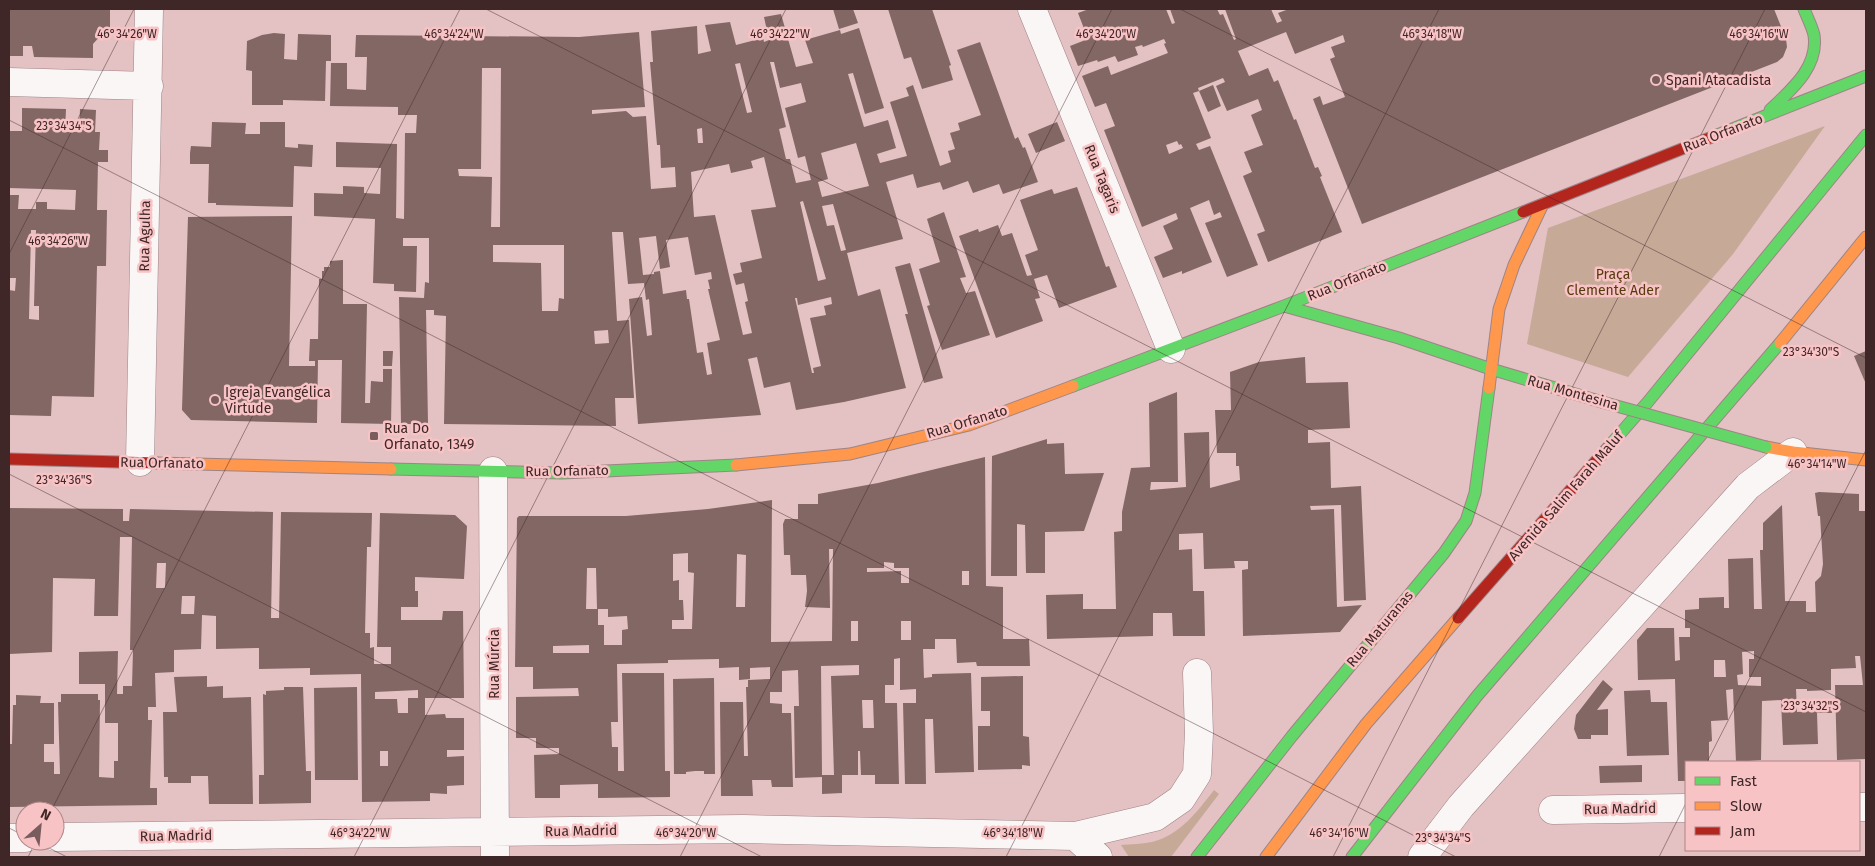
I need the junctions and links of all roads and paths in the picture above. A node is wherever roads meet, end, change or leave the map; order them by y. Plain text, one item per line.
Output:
1 (149, 9) edge
2 (1032, 9) edge
3 (1804, 9) edge
4 (1866, 76) edge
5 (9, 82) edge
6 (149, 86) junction
7 (1764, 117) junction
8 (1866, 135) edge
9 (1543, 204) junction
10 (1866, 237) edge
11 (1284, 306) junction
12 (1171, 349) junction
13 (1491, 369) junction
14 (1794, 452) junction
15 (9, 459) edge
16 (1866, 460) edge
17 (140, 462) junction
18 (494, 471) junction
19 (1197, 673) dead end
20 (1685, 808) edge
21 (1553, 810) dead end
22 (1075, 836) junction
23 (65, 837) edge
24 (495, 845) edge
25 (1098, 857) edge
26 (1197, 857) edge
27 (1266, 857) edge
28 (1352, 857) edge
29 (1422, 857) edge

1 - 6 street, Rua Agulha
2 - 12 street, Rua Tagaris
3 - 7 main road
4 - 7 main road, Rua Orfanato
5 - 6 street
6 - 17 street, Rua Agulha
7 - 9 main road, Rua Orfanato
8 - 27 main road, Avenida Salim Farah Maluf
9 - 11 main road, Rua Orfanato
9 - 13 main road
10 - 28 main road
11 - 12 main road, Rua Orfanato
11 - 13 main road, Rua Montesina
12 - 18 main road, Rua Orfanato
13 - 14 main road, Rua Montesina, bridge
13 - 26 main road, Rua Maturanas
14 - 16 main road, Rua Montesina
14 - 29 street
15 - 17 main road, Rua Orfanato
17 - 18 main road, Rua Orfanato
18 - 24 street, Rua Múrcia
19 - 22 street
20 - 21 street, Rua Madrid
22 - 24 street, Rua Madrid
22 - 25 street
23 - 24 street, Rua Madrid

